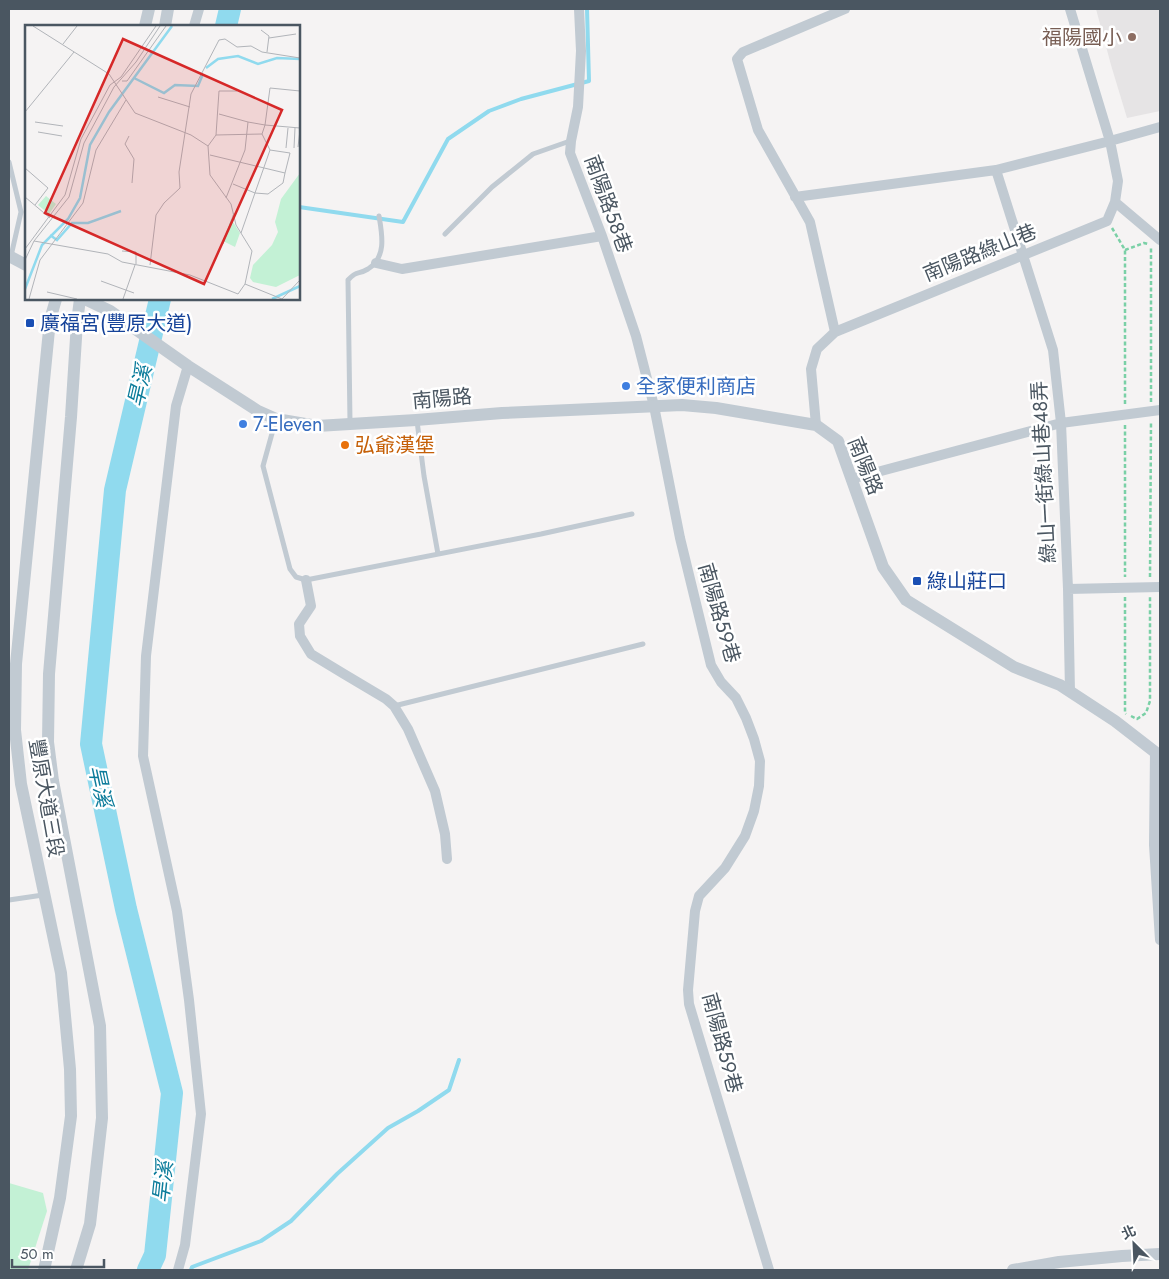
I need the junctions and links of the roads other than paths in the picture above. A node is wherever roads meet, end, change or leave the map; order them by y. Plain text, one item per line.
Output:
1 (149, 9) edge
2 (168, 9) edge
3 (199, 9) edge
4 (579, 9) edge
5 (845, 9) edge
6 (1070, 9) edge
7 (145, 25) edge
8 (165, 25) edge
9 (194, 25) edge
10 (1160, 127) edge
11 (571, 140) junction
12 (1110, 140) junction
13 (9, 162) edge
14 (996, 170) junction
15 (795, 197) junction
16 (1115, 202) junction
17 (379, 216) dead end
18 (445, 234) dead end
19 (602, 236) junction
20 (1160, 240) edge
21 (1023, 255) junction
22 (10, 256) edge
23 (376, 263) junction
24 (25, 264) edge
25 (56, 300) edge
26 (80, 300) edge
27 (87, 300) edge
28 (835, 332) junction
29 (185, 364) junction
30 (654, 406) junction
31 (1156, 412) edge
32 (276, 419) junction
33 (416, 420) junction
34 (350, 423) junction
35 (1061, 423) junction
36 (816, 425) junction
37 (851, 478) junction
38 (632, 514) dead end
39 (438, 554) junction
40 (306, 580) junction
41 (1160, 587) edge
42 (1068, 589) junction
43 (644, 644) dead end
44 (1070, 692) junction
45 (394, 706) junction
46 (1158, 757) edge
47 (447, 859) dead end
48 (44, 894) junction
49 (9, 900) edge
50 (1160, 940) edge
51 (1160, 1254) edge
52 (44, 1270) edge
53 (76, 1270) edge
54 (178, 1270) edge
55 (769, 1270) edge
56 (1013, 1270) edge

1 - 7 street
2 - 8 street
3 - 9 street
4 - 11 street, 南陽路58巷
5 - 15 street
6 - 12 street
10 - 12 street
11 - 18 lane
11 - 19 street, 南陽路58巷
12 - 14 street
12 - 16 street
13 - 22 lane
14 - 15 street
14 - 21 street, 綠山一街綠山巷48弄
15 - 28 street
16 - 20 street
16 - 21 street, 南陽路綠山巷
17 - 23 lane
19 - 23 street
19 - 30 street, 南陽路58巷
21 - 28 street, 南陽路綠山巷
21 - 35 street, 綠山一街綠山巷48弄
22 - 24 street
23 - 34 lane
25 - 48 street, 豐原大道三段
26 - 53 street, 豐原大道三段
27 - 29 street, 南陽路
28 - 36 street, 南陽路綠山巷
29 - 32 street, 南陽路
29 - 54 street
30 - 33 street, 南陽路
30 - 36 street, 南陽路
30 - 55 street, 南陽路59巷
31 - 35 street
32 - 34 street, 南陽路
32 - 40 lane
33 - 34 street, 南陽路
33 - 39 lane
35 - 37 street
35 - 42 street, 綠山一街綠山巷48弄
36 - 37 street, 南陽路
37 - 44 street, 南陽路
38 - 39 lane
39 - 40 lane
40 - 45 street
41 - 42 street
42 - 44 street, 綠山一街綠山巷48弄
43 - 45 lane
44 - 46 street, 南陽路
45 - 47 street
46 - 50 street
48 - 49 lane
48 - 52 street, 豐原大道三段
51 - 56 street

